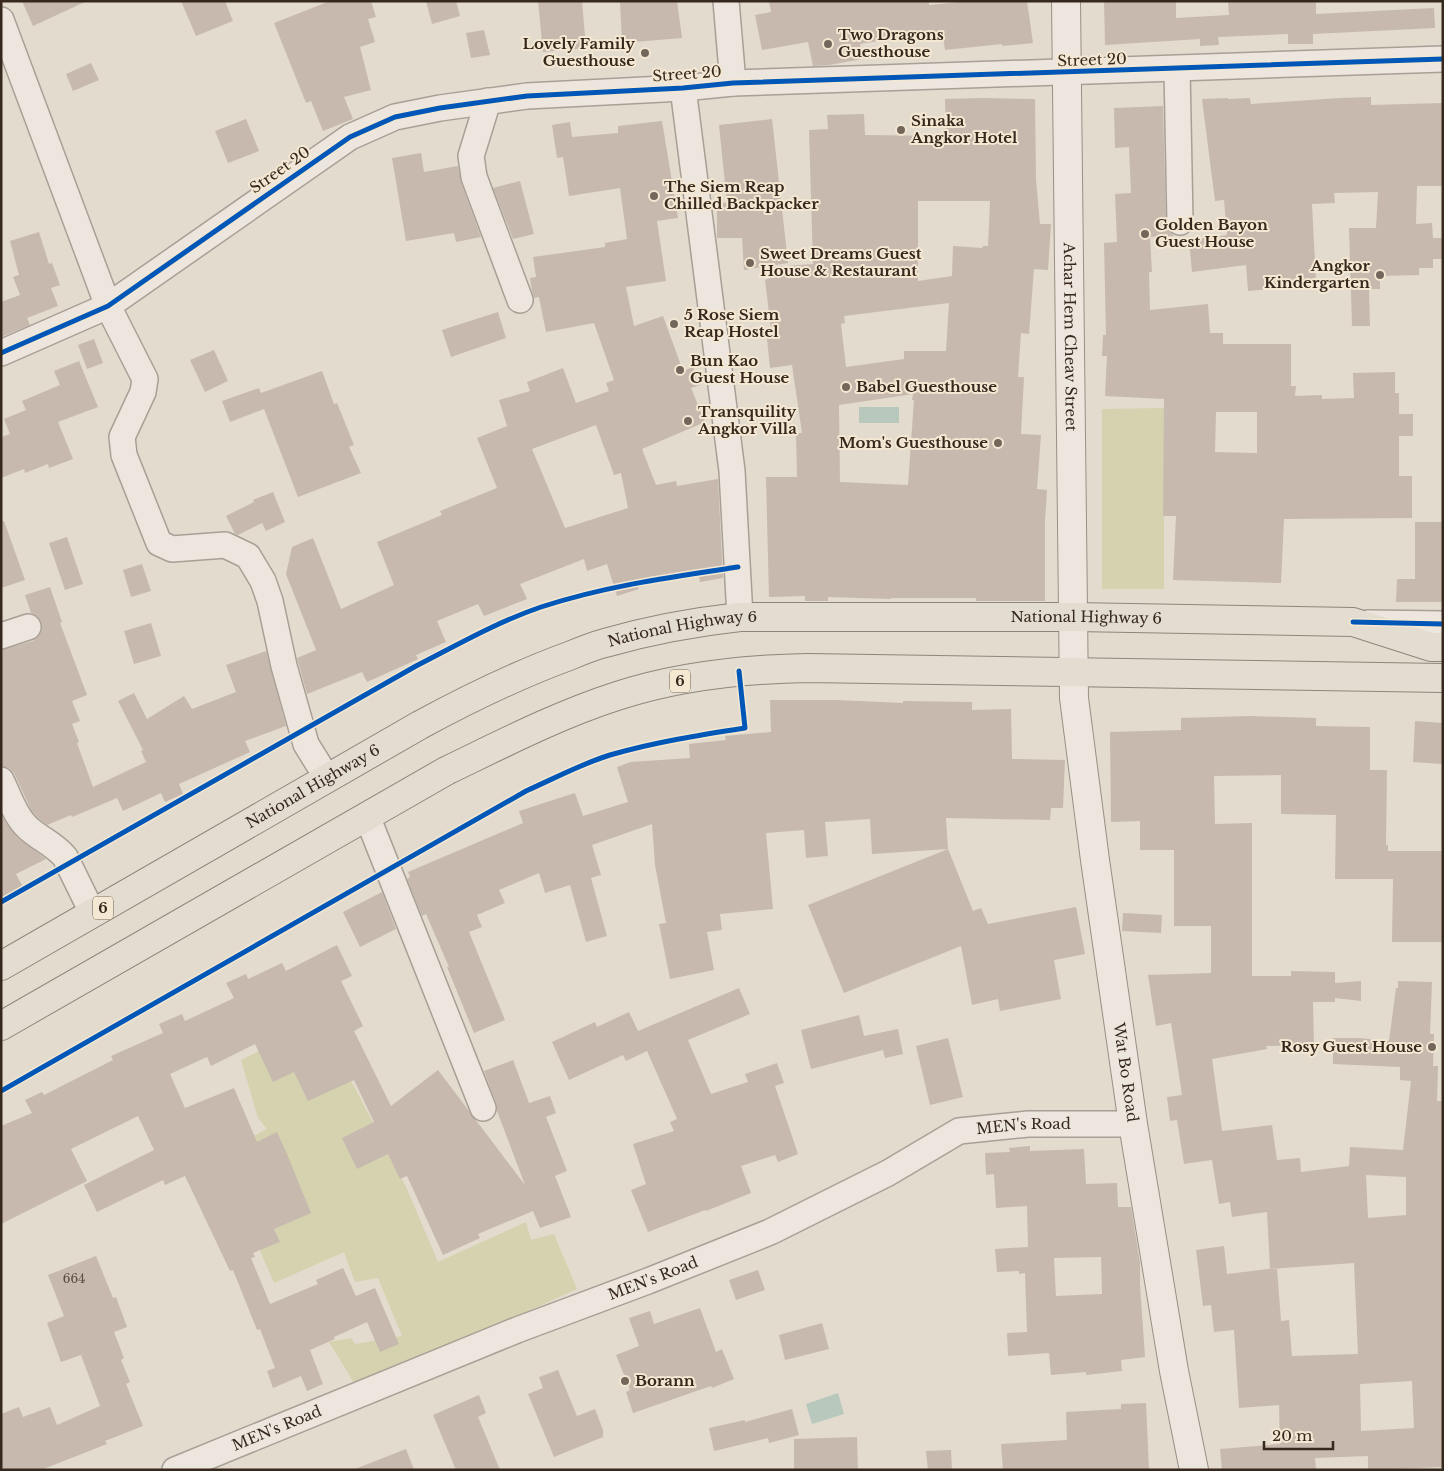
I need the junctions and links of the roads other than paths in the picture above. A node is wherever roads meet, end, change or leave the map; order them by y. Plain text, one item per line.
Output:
1 (726, 1) edge
2 (1066, 1) edge
3 (1, 20) edge
4 (1443, 60) edge
5 (1177, 69) junction
6 (1067, 73) junction
7 (733, 83) junction
8 (683, 88) junction
9 (488, 101) junction
10 (1180, 222) dead end
11 (520, 300) dead end
12 (108, 306) junction
13 (1, 353) edge
14 (740, 617) junction
15 (1074, 617) junction
16 (1353, 622) junction
17 (1443, 624) edge
18 (28, 627) dead end
19 (1, 636) edge
20 (1443, 647) edge
21 (1073, 672) junction
22 (1443, 678) edge
23 (327, 778) junction
24 (1, 780) edge
25 (367, 816) junction
26 (93, 914) junction
27 (1, 966) edge
28 (1, 1026) edge
29 (483, 1108) dead end
30 (1133, 1124) junction
31 (175, 1470) edge
32 (1194, 1470) edge

1 - 7 street
2 - 6 street, Achar Hem Cheav Street
3 - 12 street
4 - 5 street, Street 20
5 - 6 street, Street 20
5 - 10 street
6 - 7 street, Street 20
6 - 15 street, Achar Hem Cheav Street
7 - 8 street, Street 20
8 - 9 street, Street 20
8 - 14 street
9 - 11 street
9 - 12 street, Street 20
12 - 13 street, Street 20
12 - 23 street
14 - 15 main road, National Highway 6 / 6
14 - 23 main road, National Highway 6 / 6
15 - 16 main road, National Highway 6 / 6
15 - 21 street, Achar Hem Cheav Street
16 - 17 street
16 - 20 main road, National Highway 6 / 6
18 - 19 street
21 - 22 main road, 6
21 - 25 main road, 6
21 - 30 street, Wat Bo Road
23 - 26 main road, National Highway 6 / 6
24 - 26 street
25 - 28 main road, 6
25 - 29 street
26 - 27 main road, National Highway 6 / 6
30 - 31 street, MEN's Road
30 - 32 street, Wat Bo Road

